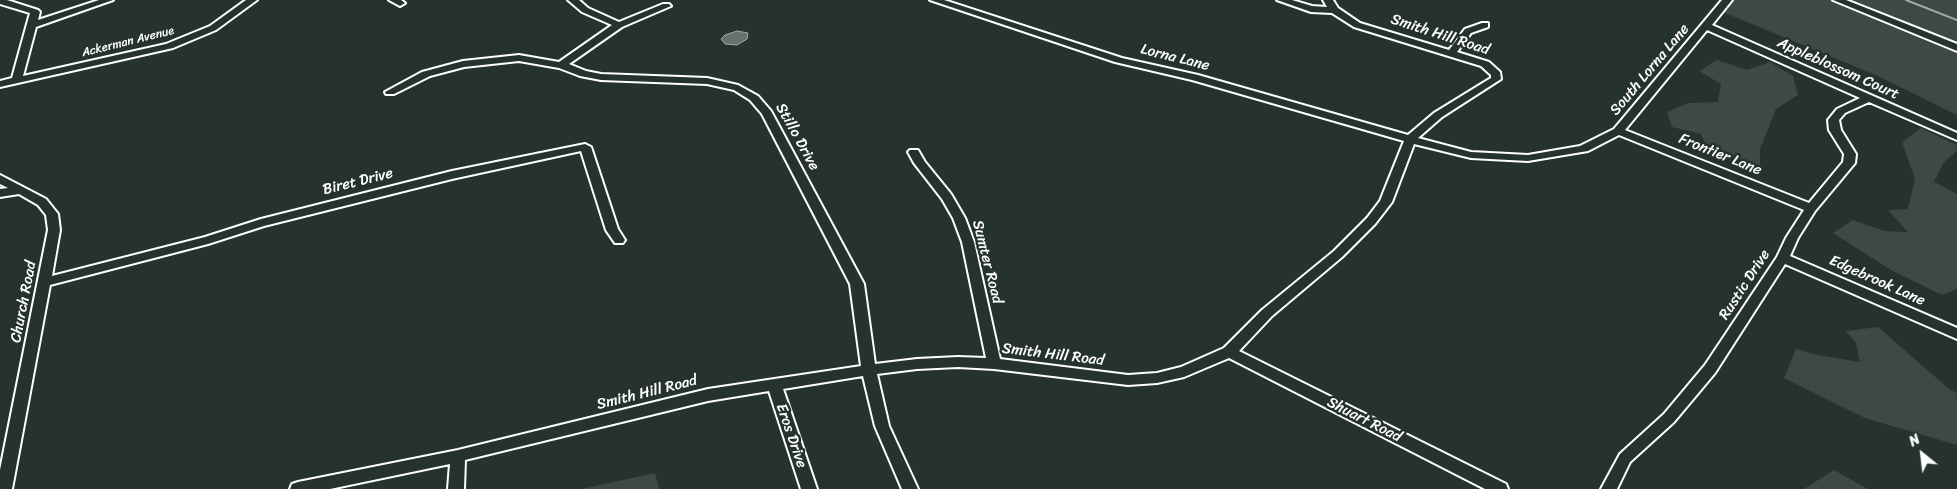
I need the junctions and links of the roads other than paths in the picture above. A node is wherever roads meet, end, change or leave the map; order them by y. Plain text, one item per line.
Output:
1 (2, 0) edge
2 (108, 0) edge
3 (252, 0) edge
4 (572, 0) edge
5 (1282, 0) edge
6 (1727, 0) edge
7 (1838, 0) edge
8 (940, 1) edge
9 (1331, 5) edge
10 (666, 6) dead end
11 (32, 25) junction
12 (619, 25) junction
13 (1485, 25) dead end
14 (1707, 26) junction
15 (1957, 48) edge
16 (1452, 53) junction
17 (561, 65) junction
18 (17, 80) junction
19 (0, 84) edge
20 (390, 92) dead end
21 (1866, 99) junction
22 (1618, 131) junction
23 (1411, 138) junction
24 (1957, 138) edge
25 (914, 152) dead end
26 (0, 179) edge
27 (21, 190) junction
28 (0, 194) edge
29 (1811, 208) junction
30 (619, 240) dead end
31 (1783, 258) junction
32 (44, 282) junction
33 (1957, 334) edge
34 (1229, 352) junction
35 (994, 364) junction
36 (869, 370) junction
37 (774, 384) junction
38 (458, 456) junction
39 (4, 489) edge
40 (298, 489) edge
41 (456, 489) edge
42 (809, 489) edge
43 (910, 489) edge
44 (1500, 489) edge
45 (1609, 489) edge

1 - 11 street
2 - 11 street
3 - 18 street, Ackerman Avenue
4 - 12 street
5 - 9 street
6 - 14 street, South Lorna Lane
7 - 15 street
8 - 23 street, Lorna Lane
9 - 16 street, Smith Hill Road
10 - 12 street
11 - 18 street
12 - 17 street
13 - 16 street
14 - 21 street, Appleblossom Court
14 - 22 street, South Lorna Lane
16 - 23 street, Smith Hill Road
17 - 20 street, Stillo Drive
17 - 36 street, Stillo Drive
18 - 19 street, Ackerman Avenue
21 - 24 street, Appleblossom Court
21 - 29 street, Rustic Drive
22 - 23 street, South Lorna Lane
22 - 29 street, Frontier Lane
23 - 34 street, Smith Hill Road
25 - 35 street, Sumter Road
26 - 27 street, Church Road
27 - 28 street
27 - 32 street, Church Road
29 - 31 street, Rustic Drive
30 - 32 street, Biret Drive
31 - 33 street, Edgebrook Lane
31 - 45 street, Rustic Drive
32 - 39 street, Church Road
34 - 35 street, Smith Hill Road
34 - 44 street, Shuart Road
35 - 36 street, Smith Hill Road
36 - 37 street, Smith Hill Road
36 - 43 street, Stillo Drive
37 - 38 street, Smith Hill Road
37 - 42 street, Eros Drive
38 - 40 street, Smith Hill Road
38 - 41 street

